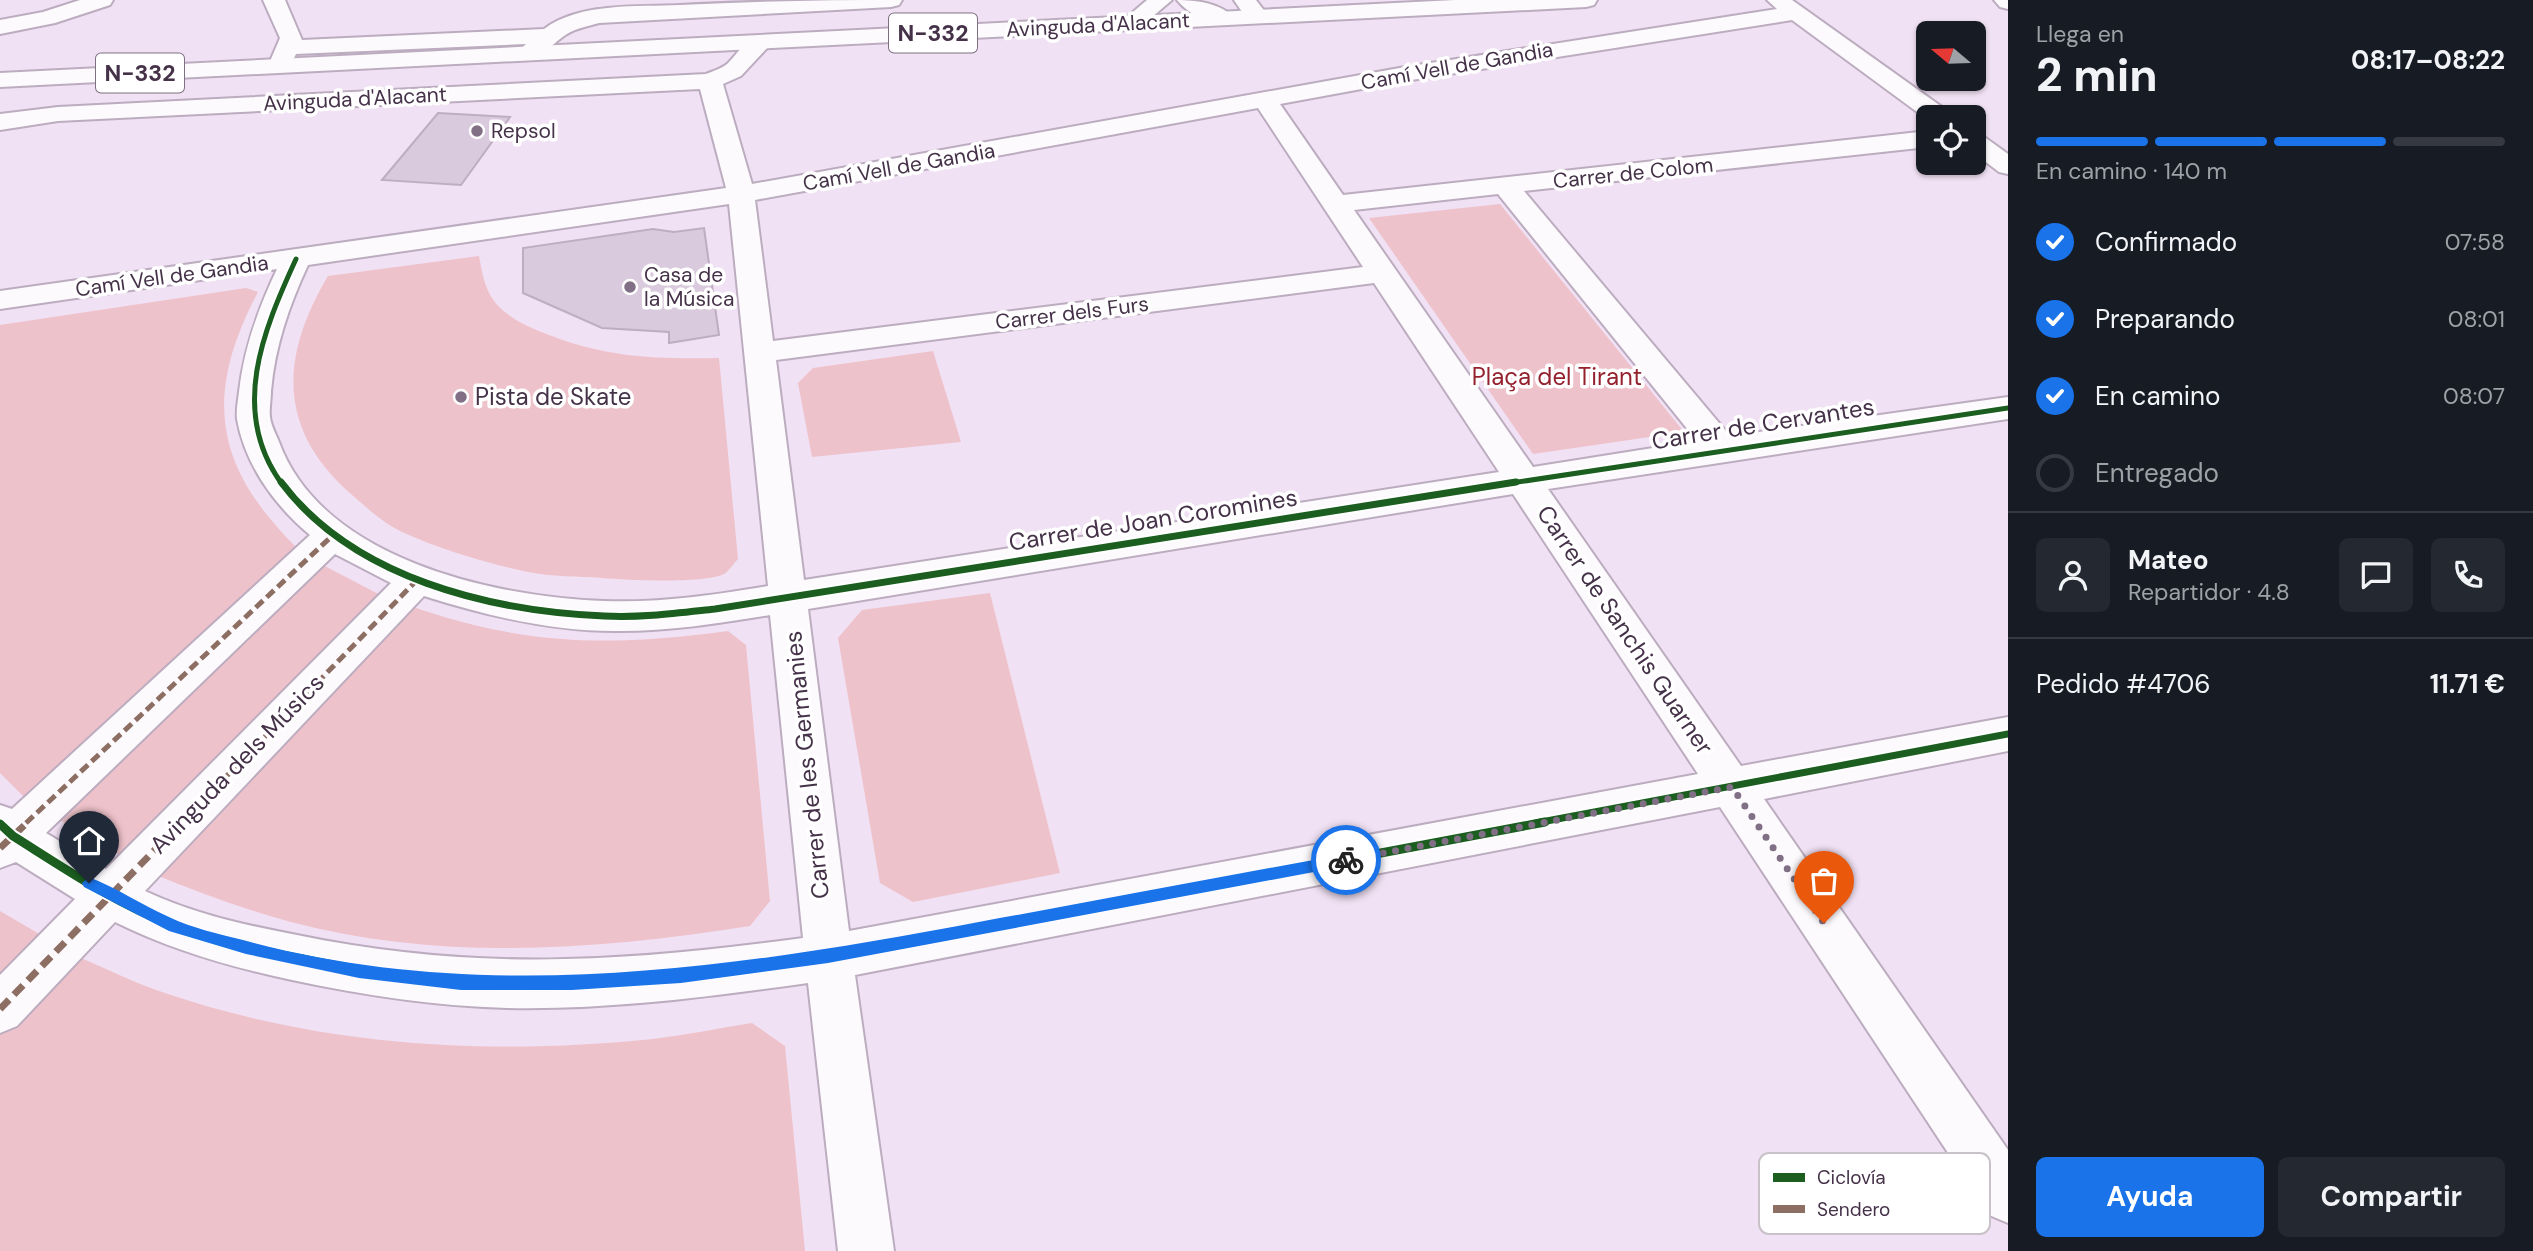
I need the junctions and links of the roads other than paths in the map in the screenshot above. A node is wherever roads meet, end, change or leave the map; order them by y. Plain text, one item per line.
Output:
1 (102, 0) edge
2 (274, 0) edge
3 (891, 0) edge
4 (1161, 0) edge
5 (1188, 0) edge
6 (1586, 0) edge
7 (1543, 1) edge
8 (1248, 5) edge
9 (1786, 6) edge
10 (1223, 19) junction
11 (1131, 23) junction
12 (0, 27) edge
13 (547, 36) junction
14 (760, 42) junction
15 (527, 54) junction
16 (285, 56) junction
17 (97, 75) junction
18 (0, 80) edge
19 (710, 80) junction
20 (1265, 100) junction
21 (1923, 105) edge
22 (58, 114) junction
23 (0, 122) edge
24 (1916, 140) edge
25 (1986, 141) edge
26 (2008, 166) edge
27 (1506, 187) junction
28 (741, 194) junction
29 (1337, 204) junction
30 (296, 259) junction
31 (1384, 274) junction
32 (0, 300) edge
33 (760, 352) junction
34 (2008, 408) edge
35 (1722, 449) junction
36 (1525, 481) junction
37 (333, 534) junction
38 (417, 580) junction
39 (788, 596) junction
40 (2008, 734) edge
41 (1732, 787) junction
42 (4, 836) edge
43 (109, 896) junction
44 (828, 957) junction
45 (0, 1009) edge
46 (1979, 1153) edge
47 (1990, 1169) edge
48 (2008, 1196) edge
49 (866, 1251) edge

1 - 12 main road
2 - 16 main road
3 - 13 main road, Avinguda d'Alacant
4 - 11 main road
5 - 10 main road
6 - 7 main road, Avinguda d'Alacant / N-332
7 - 8 main road, Avinguda d'Alacant / N-332
8 - 10 main road, Avinguda d'Alacant / N-332
9 - 20 main road, Camí Vell de Gandia
9 - 21 main road
10 - 11 main road, Avinguda d'Alacant / N-332
11 - 14 main road, Avinguda d'Alacant / N-332
13 - 15 main road, Avinguda d'Alacant
13 - 16 main road, Avinguda d'Alacant
14 - 15 main road, Avinguda d'Alacant / N-332
14 - 19 main road
15 - 16 main road, Avinguda d'Alacant / N-332
16 - 17 main road, Avinguda d'Alacant / N-332
17 - 18 main road, Avinguda d'Alacant / N-332
17 - 22 main road
19 - 22 main road, Avinguda d'Alacant
19 - 28 main road, Carrer de les Germanies
20 - 28 main road, Camí Vell de Gandia
20 - 29 main road, Carrer de Sanchis Guarner
22 - 23 main road, Avinguda d'Alacant
24 - 27 main road, Carrer de Colom
25 - 26 main road
27 - 29 main road, Carrer de Colom
27 - 35 main road
28 - 30 main road, Camí Vell de Gandia
28 - 33 main road, Carrer de les Germanies
29 - 31 main road, Carrer de Sanchis Guarner
30 - 32 main road, Camí Vell de Gandia
30 - 37 main road, Carrer de Joan Coromines
31 - 33 main road, Carrer dels Furs
31 - 36 main road, Carrer de Sanchis Guarner
33 - 39 main road, Carrer de les Germanies
34 - 35 main road, Carrer de Cervantes
35 - 36 main road, Carrer de Cervantes
36 - 39 main road, Carrer de Joan Coromines
36 - 41 main road, Carrer de Sanchis Guarner
37 - 38 main road, Carrer de Joan Coromines
37 - 42 main road
38 - 39 main road, Carrer de Joan Coromines
38 - 43 main road, Avinguda dels Músics
39 - 44 main road, Carrer de les Germanies
40 - 41 main road
41 - 44 main road
41 - 46 main road, Carrer de Sanchis Guarner
42 - 43 main road
43 - 44 main road
43 - 45 main road, Avinguda dels Músics
44 - 49 main road, Carrer de les Germanies
47 - 48 main road, Carrer de Sanchis Guarner

